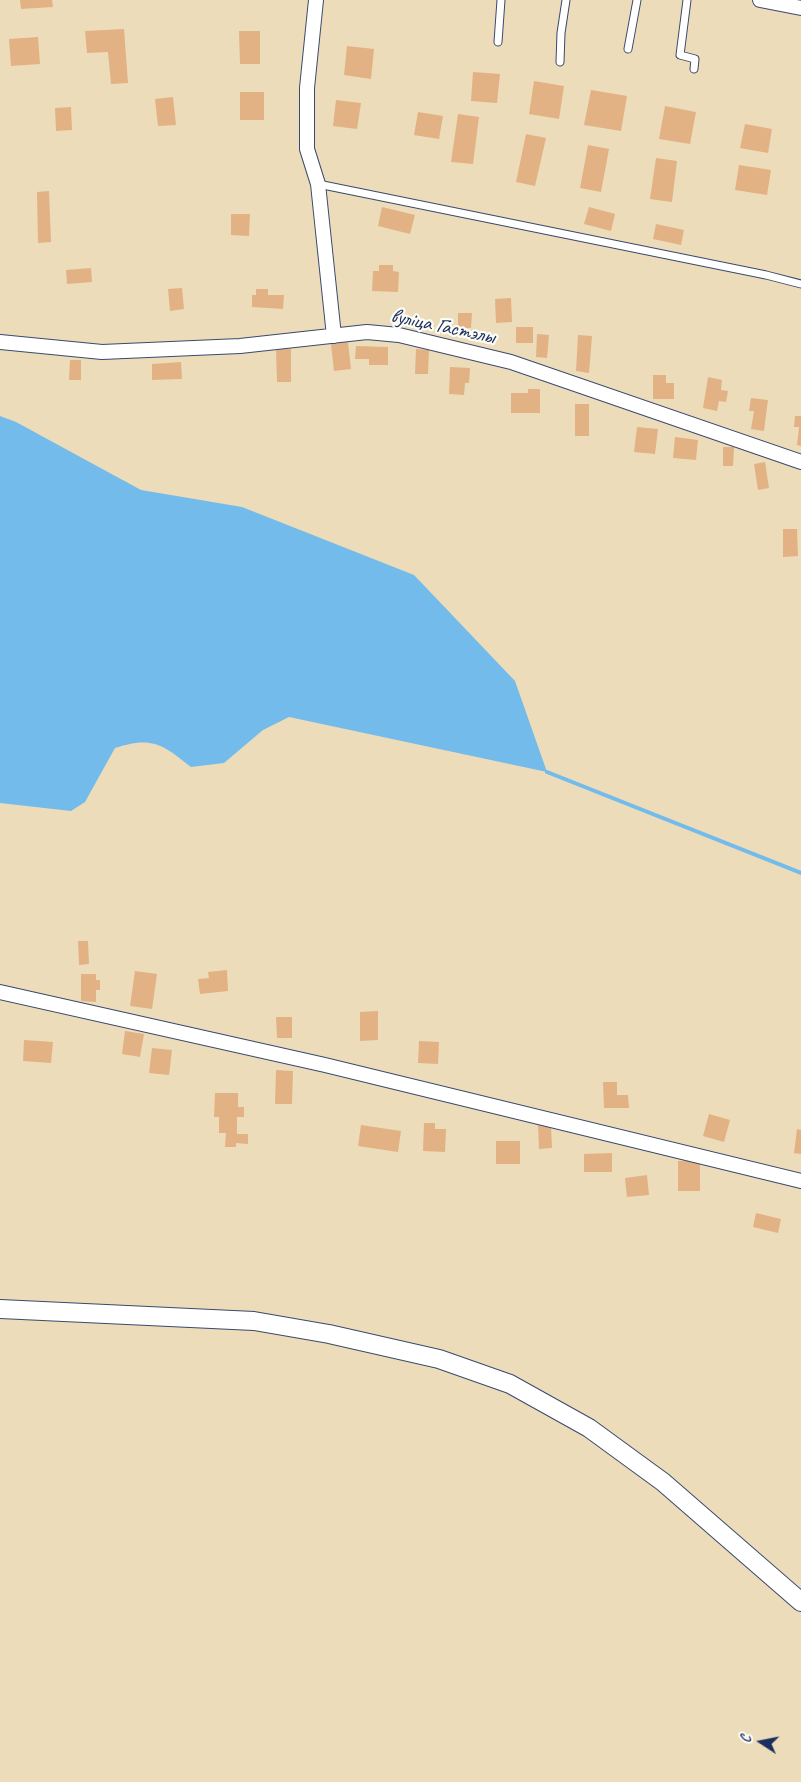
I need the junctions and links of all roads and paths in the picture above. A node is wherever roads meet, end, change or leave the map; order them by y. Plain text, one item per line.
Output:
1 (316, 0) edge
2 (501, 0) edge
3 (566, 0) edge
4 (637, 0) edge
5 (687, 0) edge
6 (760, 0) edge
7 (801, 8) edge
8 (498, 42) dead end
9 (628, 50) dead end
10 (560, 62) dead end
11 (694, 69) dead end
12 (318, 184) junction
13 (801, 284) edge
14 (334, 336) junction
15 (0, 342) edge
16 (801, 462) edge
17 (0, 992) edge
18 (801, 1180) edge
19 (0, 1309) edge
20 (801, 1602) edge

1 - 12 street
2 - 8 lane
3 - 10 lane
4 - 9 lane
5 - 11 lane
6 - 7 street
12 - 13 lane
12 - 14 street
14 - 15 street, вуліца Гастэлы
14 - 16 street, вуліца Гастэлы
17 - 18 street
19 - 20 street

